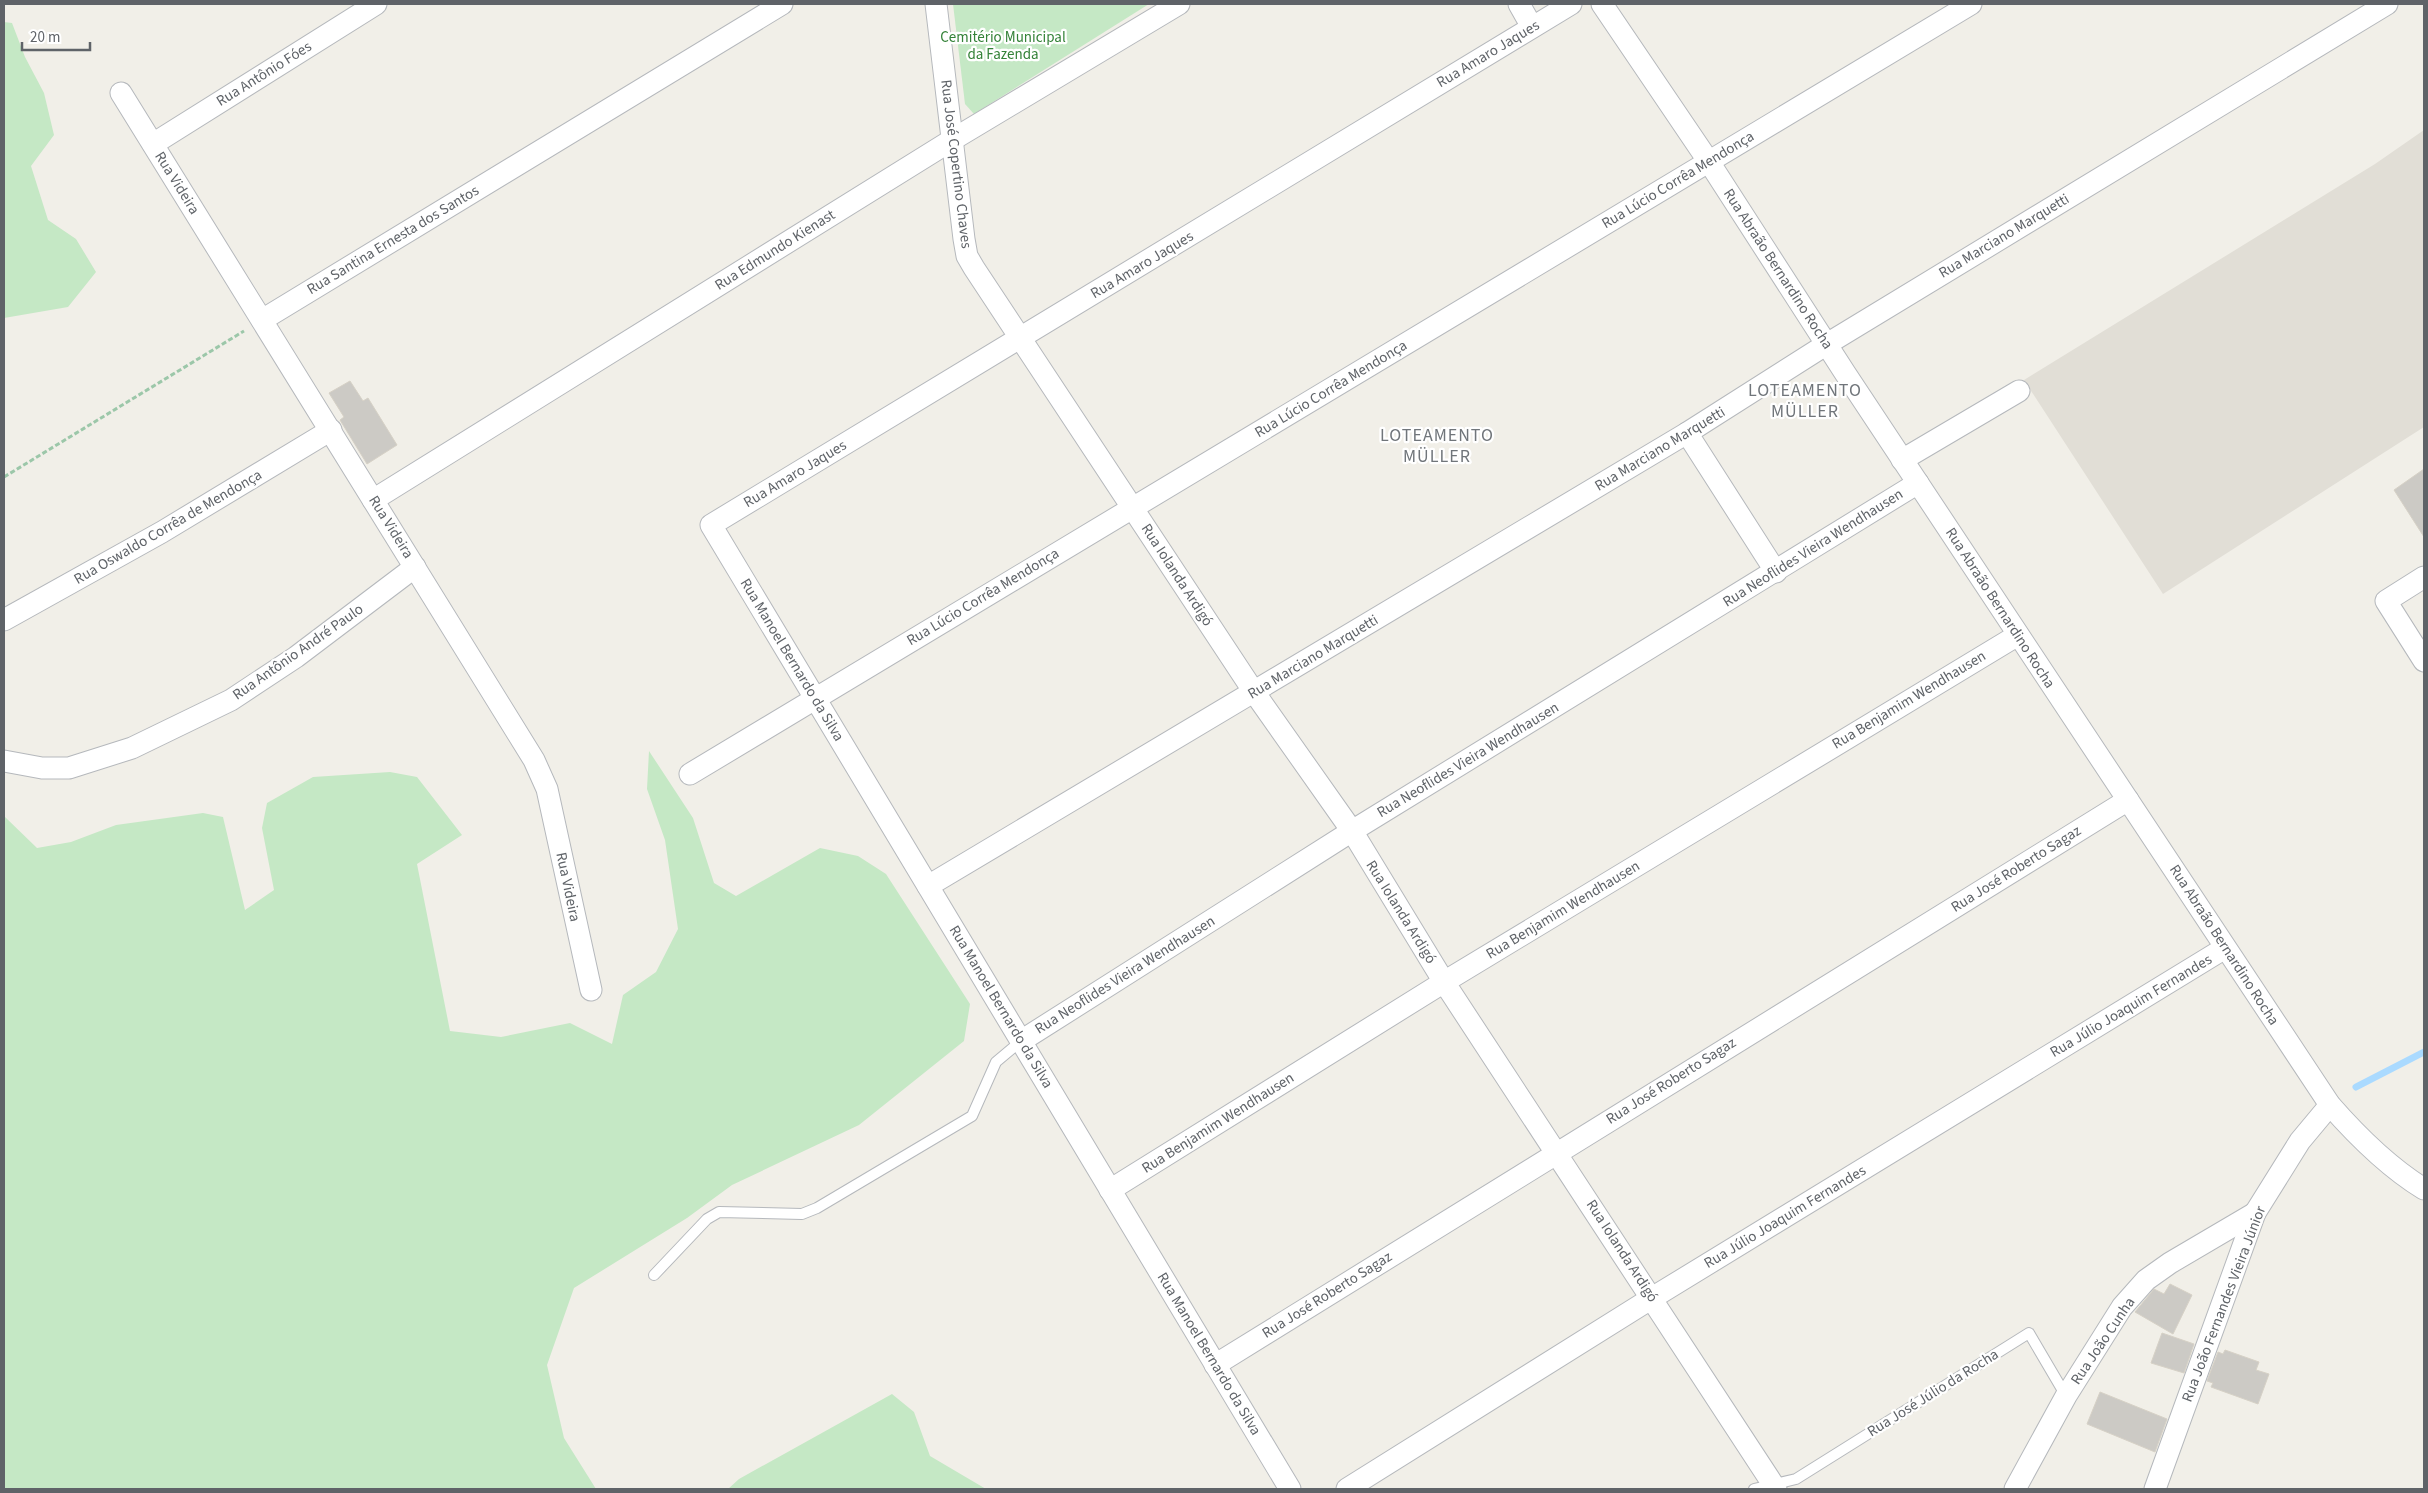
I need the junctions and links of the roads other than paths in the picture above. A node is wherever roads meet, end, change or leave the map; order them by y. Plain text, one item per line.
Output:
1 (376, 4) edge
2 (782, 4) edge
3 (936, 4) edge
4 (1179, 4) edge
5 (1519, 4) edge
6 (1571, 4) edge
7 (1602, 4) edge
8 (1971, 4) edge
9 (2387, 4) edge
10 (1532, 27) junction
11 (121, 93) dead end
12 (952, 140) junction
13 (153, 144) junction
14 (1709, 162) junction
15 (262, 320) junction
16 (1021, 338) junction
17 (1827, 344) junction
18 (2020, 391) dead end
19 (331, 430) junction
20 (1687, 433) junction
21 (1902, 460) junction
22 (1918, 483) junction
23 (373, 500) junction
24 (1132, 508) junction
25 (712, 525) joint
26 (415, 567) junction
27 (1776, 572) junction
28 (2424, 577) edge
29 (4, 620) edge
30 (2018, 635) junction
31 (2424, 661) edge
32 (1254, 692) junction
33 (816, 698) junction
34 (4, 761) edge
35 (690, 774) dead end
36 (2128, 800) junction
37 (1352, 832) junction
38 (928, 886) junction
39 (2225, 948) junction
40 (1444, 982) junction
41 (591, 990) dead end
42 (1021, 1041) junction
43 (2330, 1105) junction
44 (1556, 1152) junction
45 (2424, 1189) edge
46 (1110, 1190) junction
47 (2255, 1213) junction
48 (654, 1275) dead end
49 (1652, 1298) junction
50 (1215, 1365) junction
51 (2066, 1396) junction
52 (1767, 1487) edge
53 (1290, 1489) edge
54 (1348, 1489) edge
55 (2015, 1489) edge
56 (2154, 1489) edge

1 - 13 street, Rua Antônio Fóes
2 - 15 street, Rua Santina Ernesta dos Santos
3 - 12 street, Rua José Copertino Chaves
4 - 12 street, Rua Edmundo Kienast
5 - 10 street
6 - 10 street, Rua Amaro Jaques
7 - 14 street, Rua Abraão Bernardino Rocha
8 - 14 street, Rua Lúcio Corrêa Mendonça
9 - 17 street, Rua Marciano Marquetti
10 - 16 street, Rua Amaro Jaques
11 - 13 street, Rua Videira
12 - 16 street, Rua José Copertino Chaves
12 - 23 street, Rua Edmundo Kienast
13 - 15 street, Rua Videira
14 - 17 street, Rua Abraão Bernardino Rocha
14 - 24 street, Rua Lúcio Corrêa Mendonça
15 - 19 street, Rua Videira
16 - 24 street, Rua Iolanda Ardigó
16 - 25 street, Rua Amaro Jaques
17 - 20 street, Rua Marciano Marquetti
17 - 21 street, Rua Abraão Bernardino Rocha
18 - 21 street
19 - 23 street, Rua Videira
19 - 29 street, Rua Oswaldo Corrêa de Mendonça
20 - 27 street
20 - 32 street, Rua Marciano Marquetti
21 - 22 street, Rua Abraão Bernardino Rocha
22 - 27 street, Rua Neoflides Vieira Wendhausen
22 - 30 street, Rua Abraão Bernardino Rocha
23 - 26 street, Rua Videira
24 - 32 street, Rua Iolanda Ardigó
24 - 33 street, Rua Lúcio Corrêa Mendonça
25 - 33 street, Rua Manoel Bernardo da Silva
26 - 34 street, Rua Antônio André Paulo
26 - 41 street, Rua Videira
27 - 37 street, Rua Neoflides Vieira Wendhausen
28 - 31 street
30 - 36 street, Rua Abraão Bernardino Rocha
30 - 40 street, Rua Benjamim Wendhausen
32 - 37 street, Rua Iolanda Ardigó
32 - 38 street, Rua Marciano Marquetti
33 - 35 street, Rua Lúcio Corrêa Mendonça
33 - 38 street, Rua Manoel Bernardo da Silva
36 - 39 street, Rua Abraão Bernardino Rocha
36 - 44 street, Rua José Roberto Sagaz
37 - 40 street, Rua Iolanda Ardigó
37 - 42 street, Rua Neoflides Vieira Wendhausen
38 - 42 street, Rua Manoel Bernardo da Silva
39 - 43 street, Rua Abraão Bernardino Rocha
39 - 49 street, Rua Júlio Joaquim Fernandes
40 - 44 street, Rua Iolanda Ardigó
40 - 46 street, Rua Benjamim Wendhausen
42 - 46 street, Rua Manoel Bernardo da Silva
42 - 48 lane
43 - 45 street, Rua Abraão Bernardino Rocha
43 - 47 street, Rua João Fernandes Vieira Júnior
44 - 49 street, Rua Iolanda Ardigó
44 - 50 street, Rua José Roberto Sagaz
46 - 50 street, Rua Manoel Bernardo da Silva
47 - 51 street, Rua João Cunha
47 - 56 street, Rua João Fernandes Vieira Júnior
49 - 52 street, Rua Iolanda Ardigó
49 - 54 street, Rua Júlio Joaquim Fernandes
50 - 53 street, Rua Manoel Bernardo da Silva
51 - 52 lane, Rua José Júlio da Rocha
51 - 55 street, Rua João Cunha

